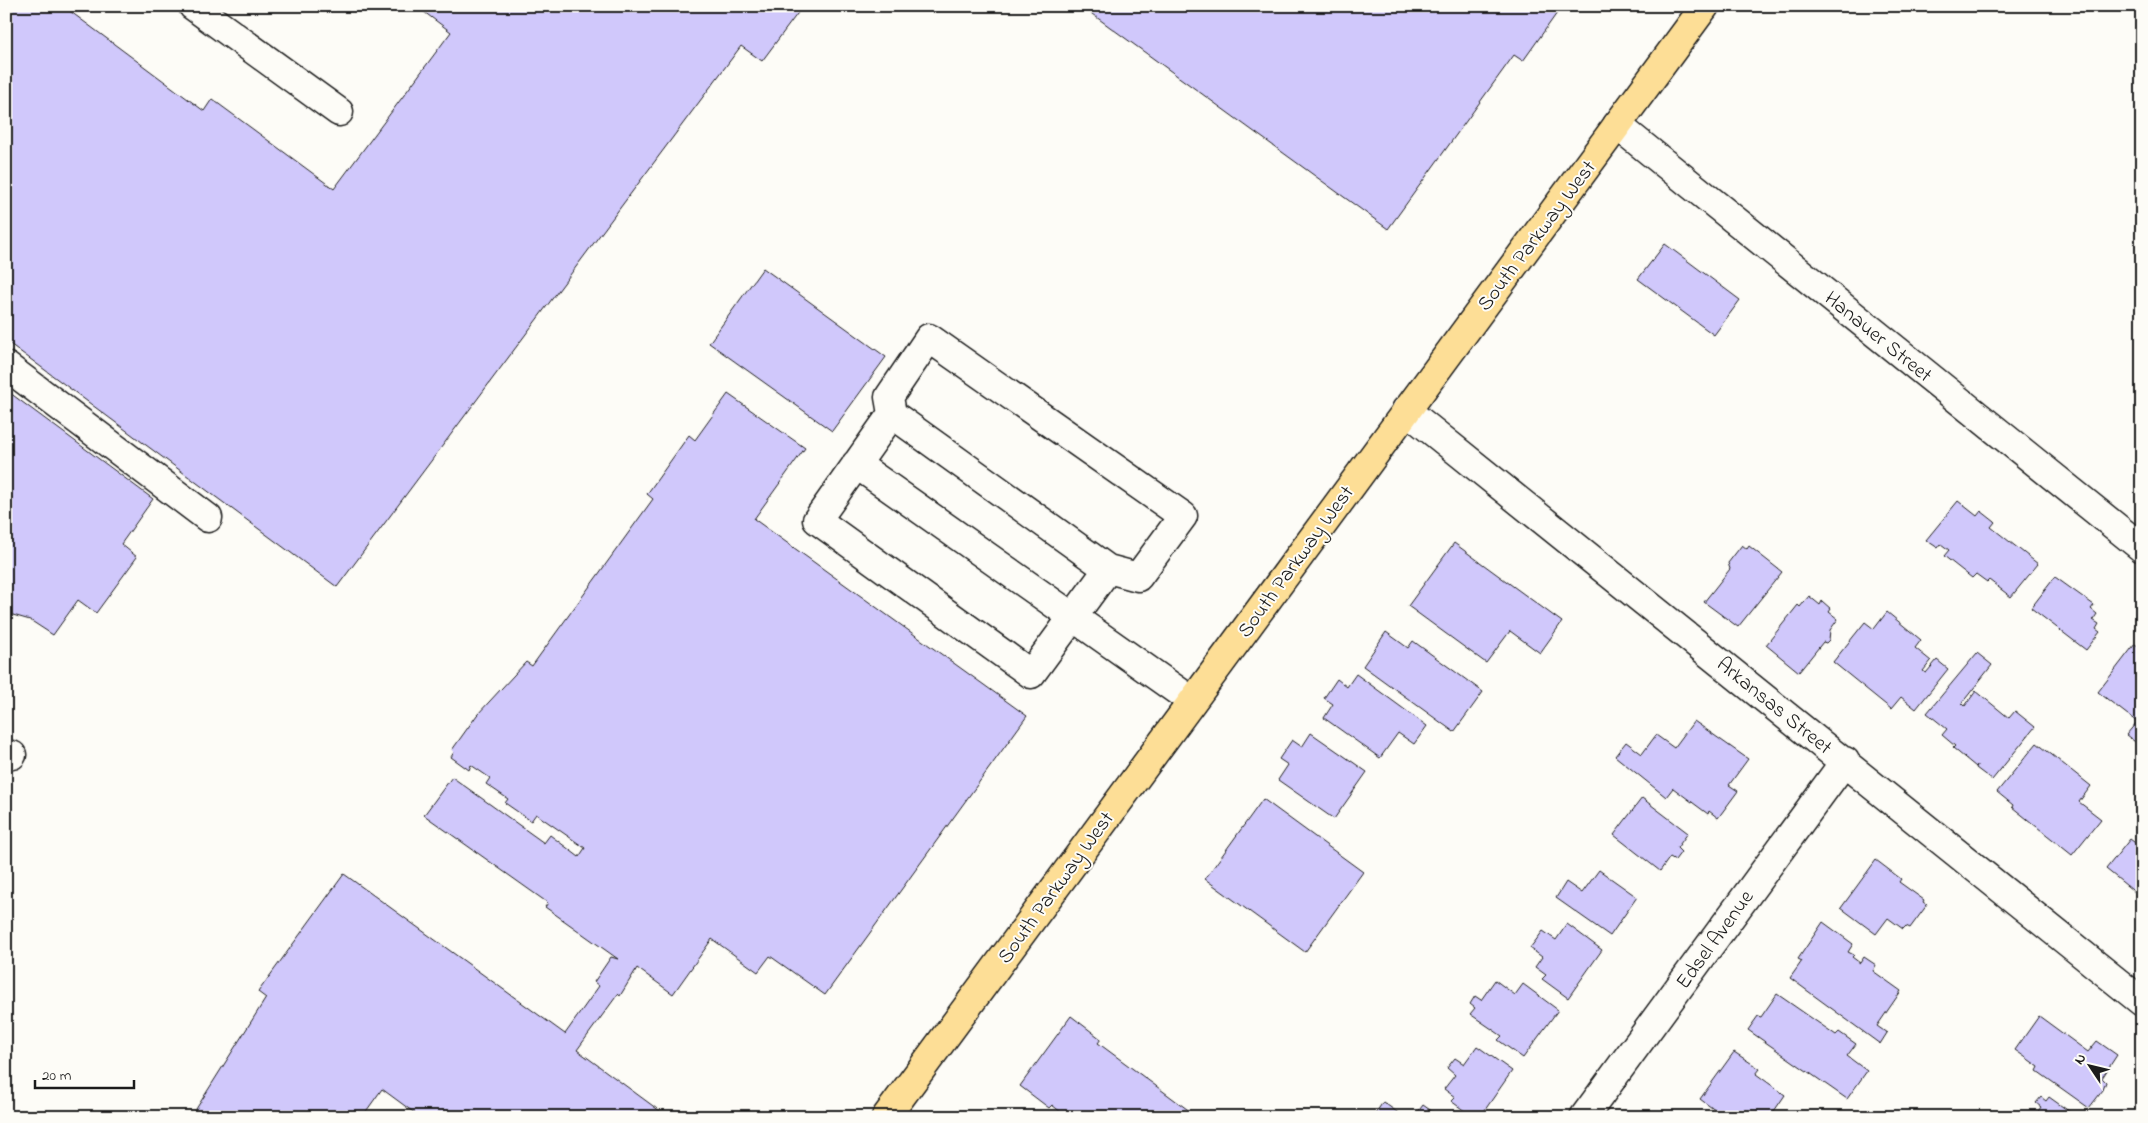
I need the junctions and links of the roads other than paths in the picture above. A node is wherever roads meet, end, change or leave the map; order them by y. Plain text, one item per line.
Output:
1 (193, 6) edge
2 (1705, 6) edge
3 (339, 112) dead end
4 (1617, 126) junction
5 (6, 366) edge
6 (1406, 410) junction
7 (892, 414) junction
8 (856, 464) junction
9 (208, 518) dead end
10 (2142, 548) edge
11 (1108, 569) junction
12 (1072, 617) junction
13 (1192, 701) junction
14 (1845, 761) junction
15 (2142, 1002) edge
16 (886, 1117) edge
17 (1584, 1117) edge

1 - 3 street
2 - 4 main road, South Parkway West
4 - 6 main road, South Parkway West
4 - 10 street, Hanauer Street
5 - 9 street
6 - 13 main road, South Parkway West
6 - 14 street, Arkansas Street
7 - 8 street
7 - 11 street
7 - 11 street
8 - 12 street
8 - 12 street
11 - 12 street
12 - 13 street
13 - 16 main road, South Parkway West
14 - 15 street, Arkansas Street
14 - 17 street, Edsel Avenue

